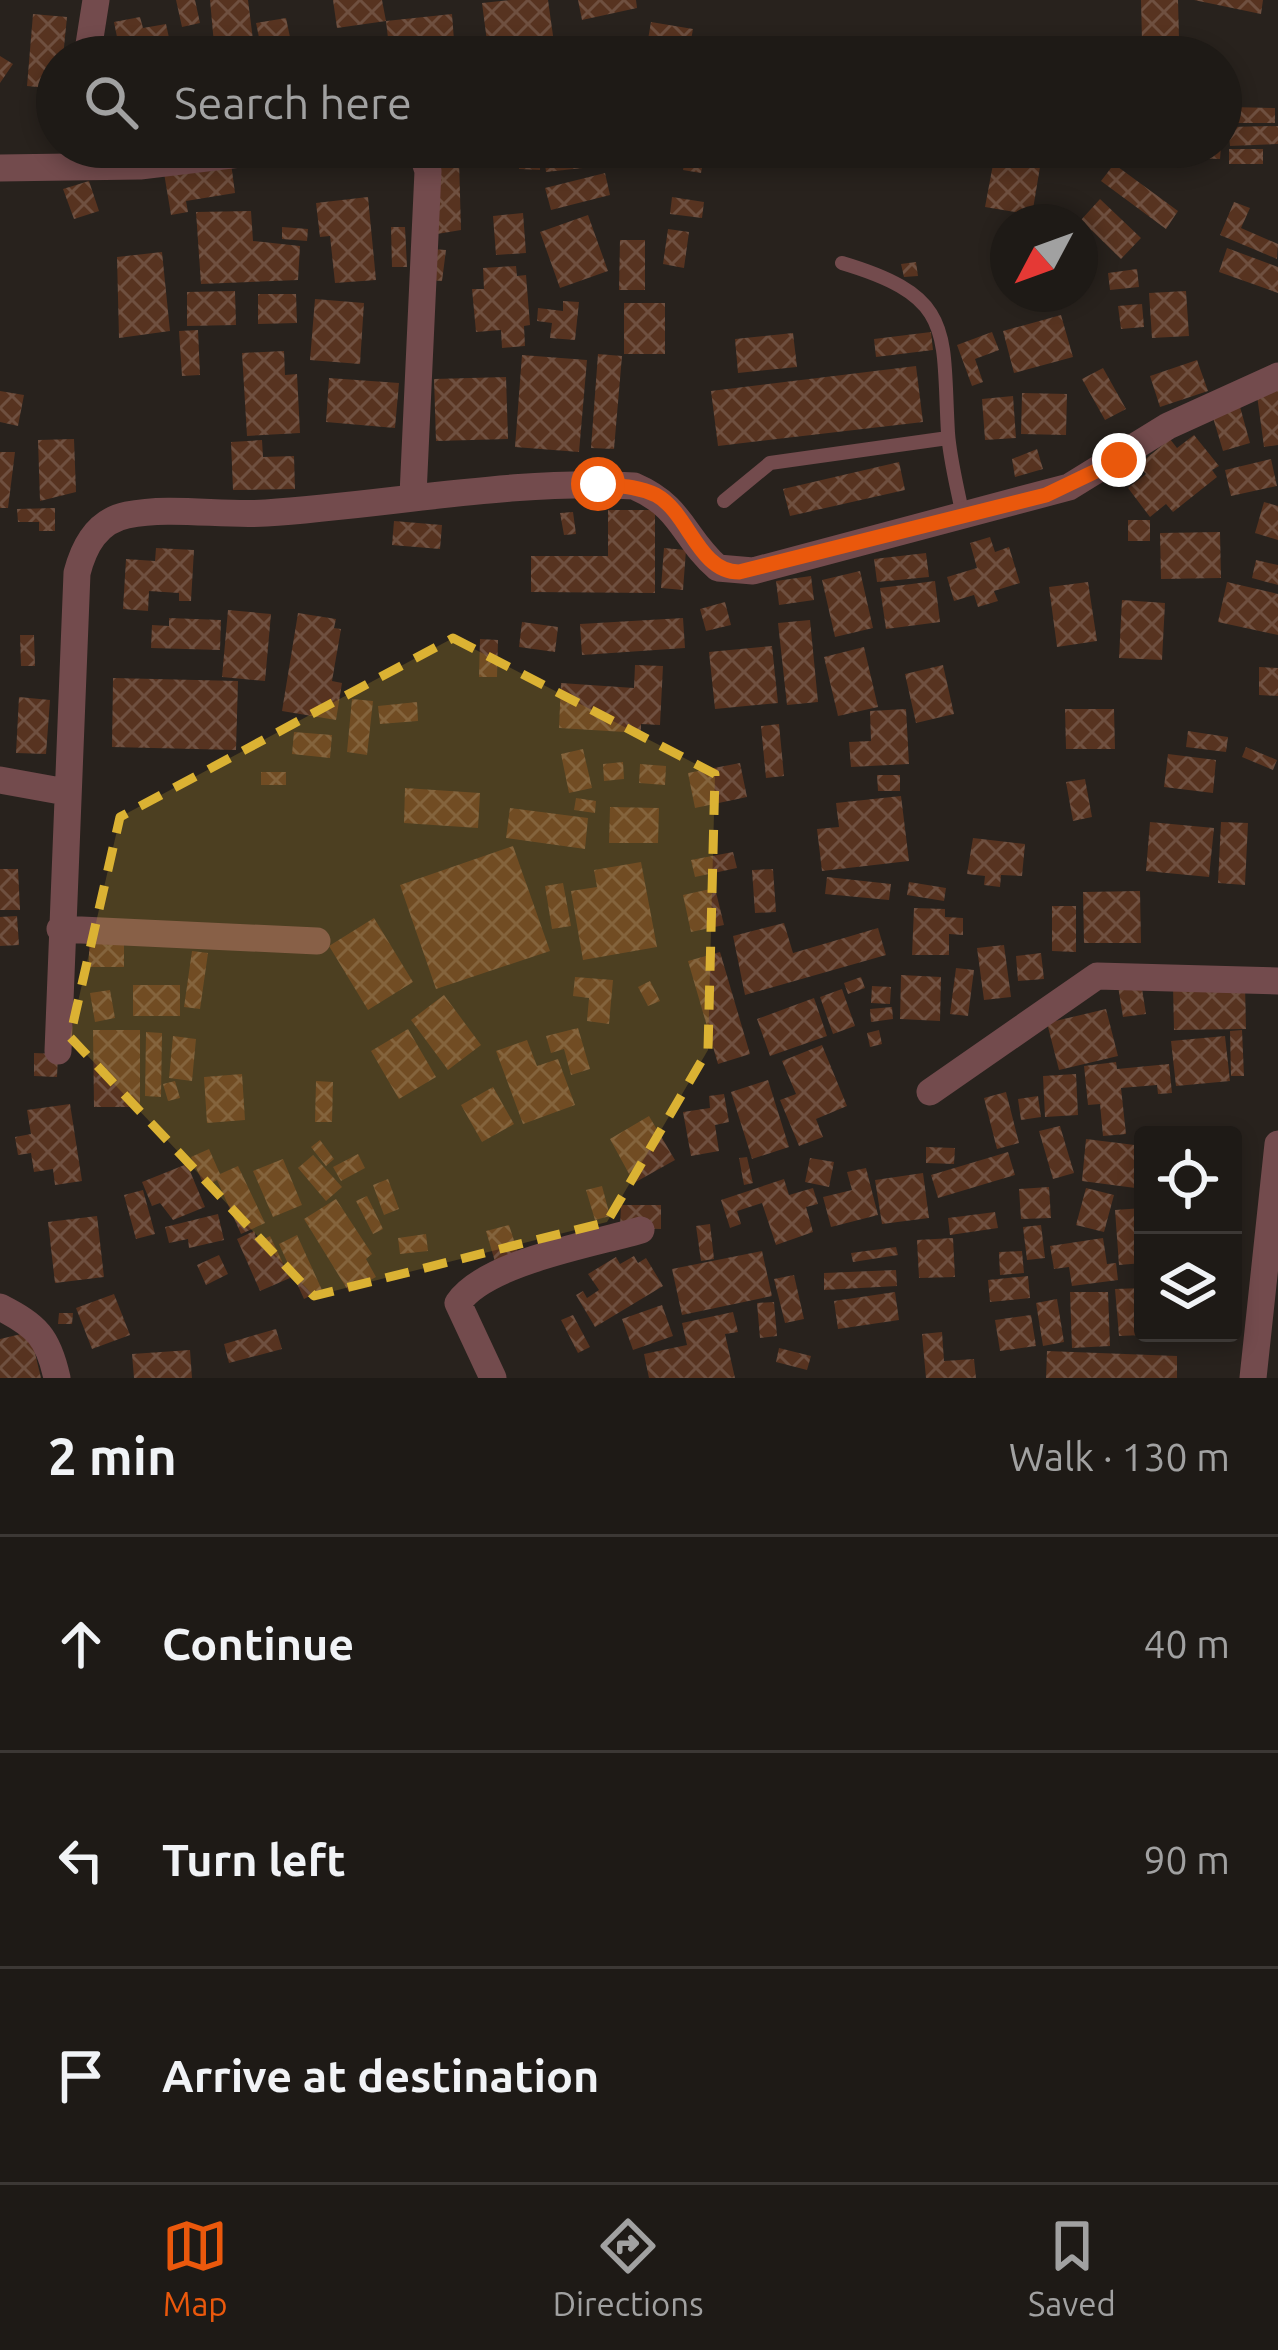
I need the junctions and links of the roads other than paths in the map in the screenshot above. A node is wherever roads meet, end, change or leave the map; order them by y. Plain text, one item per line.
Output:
1 (96, 0) edge
2 (90, 36) edge
3 (36, 163) edge
4 (0, 168) edge
5 (427, 168) edge
6 (842, 263) dead end
7 (1278, 376) edge
8 (948, 438) junction
9 (413, 495) junction
10 (724, 501) dead end
11 (963, 518) junction
12 (0, 780) edge
13 (66, 792) junction
14 (60, 929) junction
15 (317, 941) dead end
16 (1278, 981) edge
17 (58, 1052) dead end
18 (931, 1092) dead end
19 (1278, 1144) edge
20 (641, 1230) dead end
21 (0, 1307) edge
22 (57, 1378) edge
23 (493, 1378) edge
24 (1253, 1378) edge

1 - 2 street
3 - 4 street
5 - 9 street
6 - 8 lane
7 - 11 street
8 - 10 lane
8 - 11 lane
9 - 11 street
9 - 13 street
12 - 13 street
13 - 14 street
14 - 15 street
14 - 17 street
16 - 18 street
19 - 24 street
20 - 23 street
21 - 22 street

